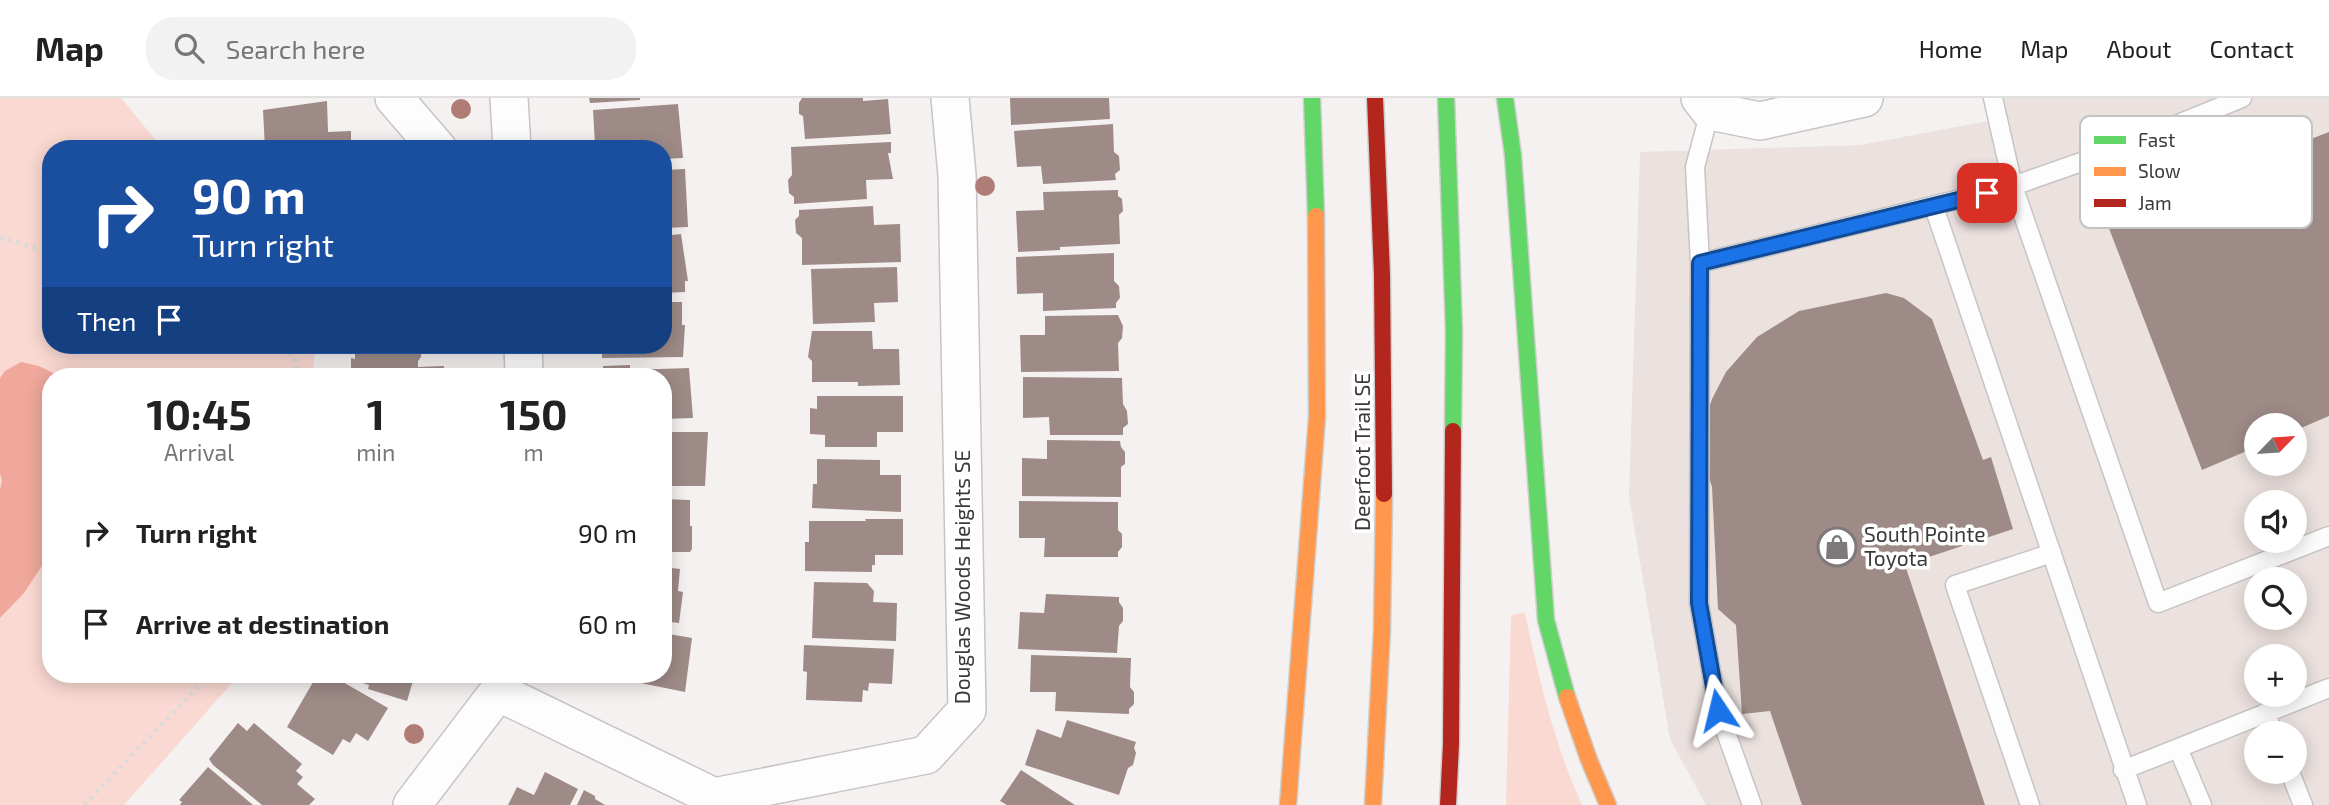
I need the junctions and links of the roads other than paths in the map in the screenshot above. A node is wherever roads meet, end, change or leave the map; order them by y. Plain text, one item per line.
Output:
1 (394, 98) edge
2 (509, 98) edge
3 (950, 98) edge
4 (1312, 98) edge
5 (1376, 98) edge
6 (1446, 98) edge
7 (1505, 98) edge
8 (1864, 98) edge
9 (1993, 98) edge
10 (2242, 98) edge
11 (1705, 104) edge
12 (2198, 116) edge
13 (430, 140) edge
14 (511, 140) edge
15 (2080, 162) edge
16 (2013, 186) junction
17 (1934, 207) junction
18 (1700, 263) junction
19 (2329, 536) edge
20 (2052, 553) junction
21 (501, 683) edge
22 (2329, 688) edge
23 (2266, 713) junction
24 (2269, 721) edge
25 (2178, 748) junction
26 (2123, 769) junction
27 (2295, 784) edge
28 (412, 805) edge
29 (1288, 805) edge
30 (1373, 805) edge
31 (1448, 805) edge
32 (1608, 805) edge
33 (1752, 805) edge
34 (2030, 805) edge
35 (2137, 805) edge
36 (2202, 805) edge
37 (2303, 805) edge

1 - 13 street
2 - 14 street
3 - 21 street, Douglas Woods Heights SE
4 - 29 highway
5 - 30 highway, Deerfoot Trail SE
6 - 31 highway
7 - 32 highway
8 - 11 street
9 - 16 lane
10 - 12 lane
11 - 18 lane
15 - 16 lane
16 - 17 lane
16 - 19 lane
17 - 18 lane
17 - 20 lane
18 - 33 lane
20 - 26 lane
20 - 34 lane
21 - 28 street
22 - 23 lane
23 - 24 lane
23 - 25 lane
25 - 26 lane
25 - 36 lane
26 - 35 lane
27 - 37 lane

